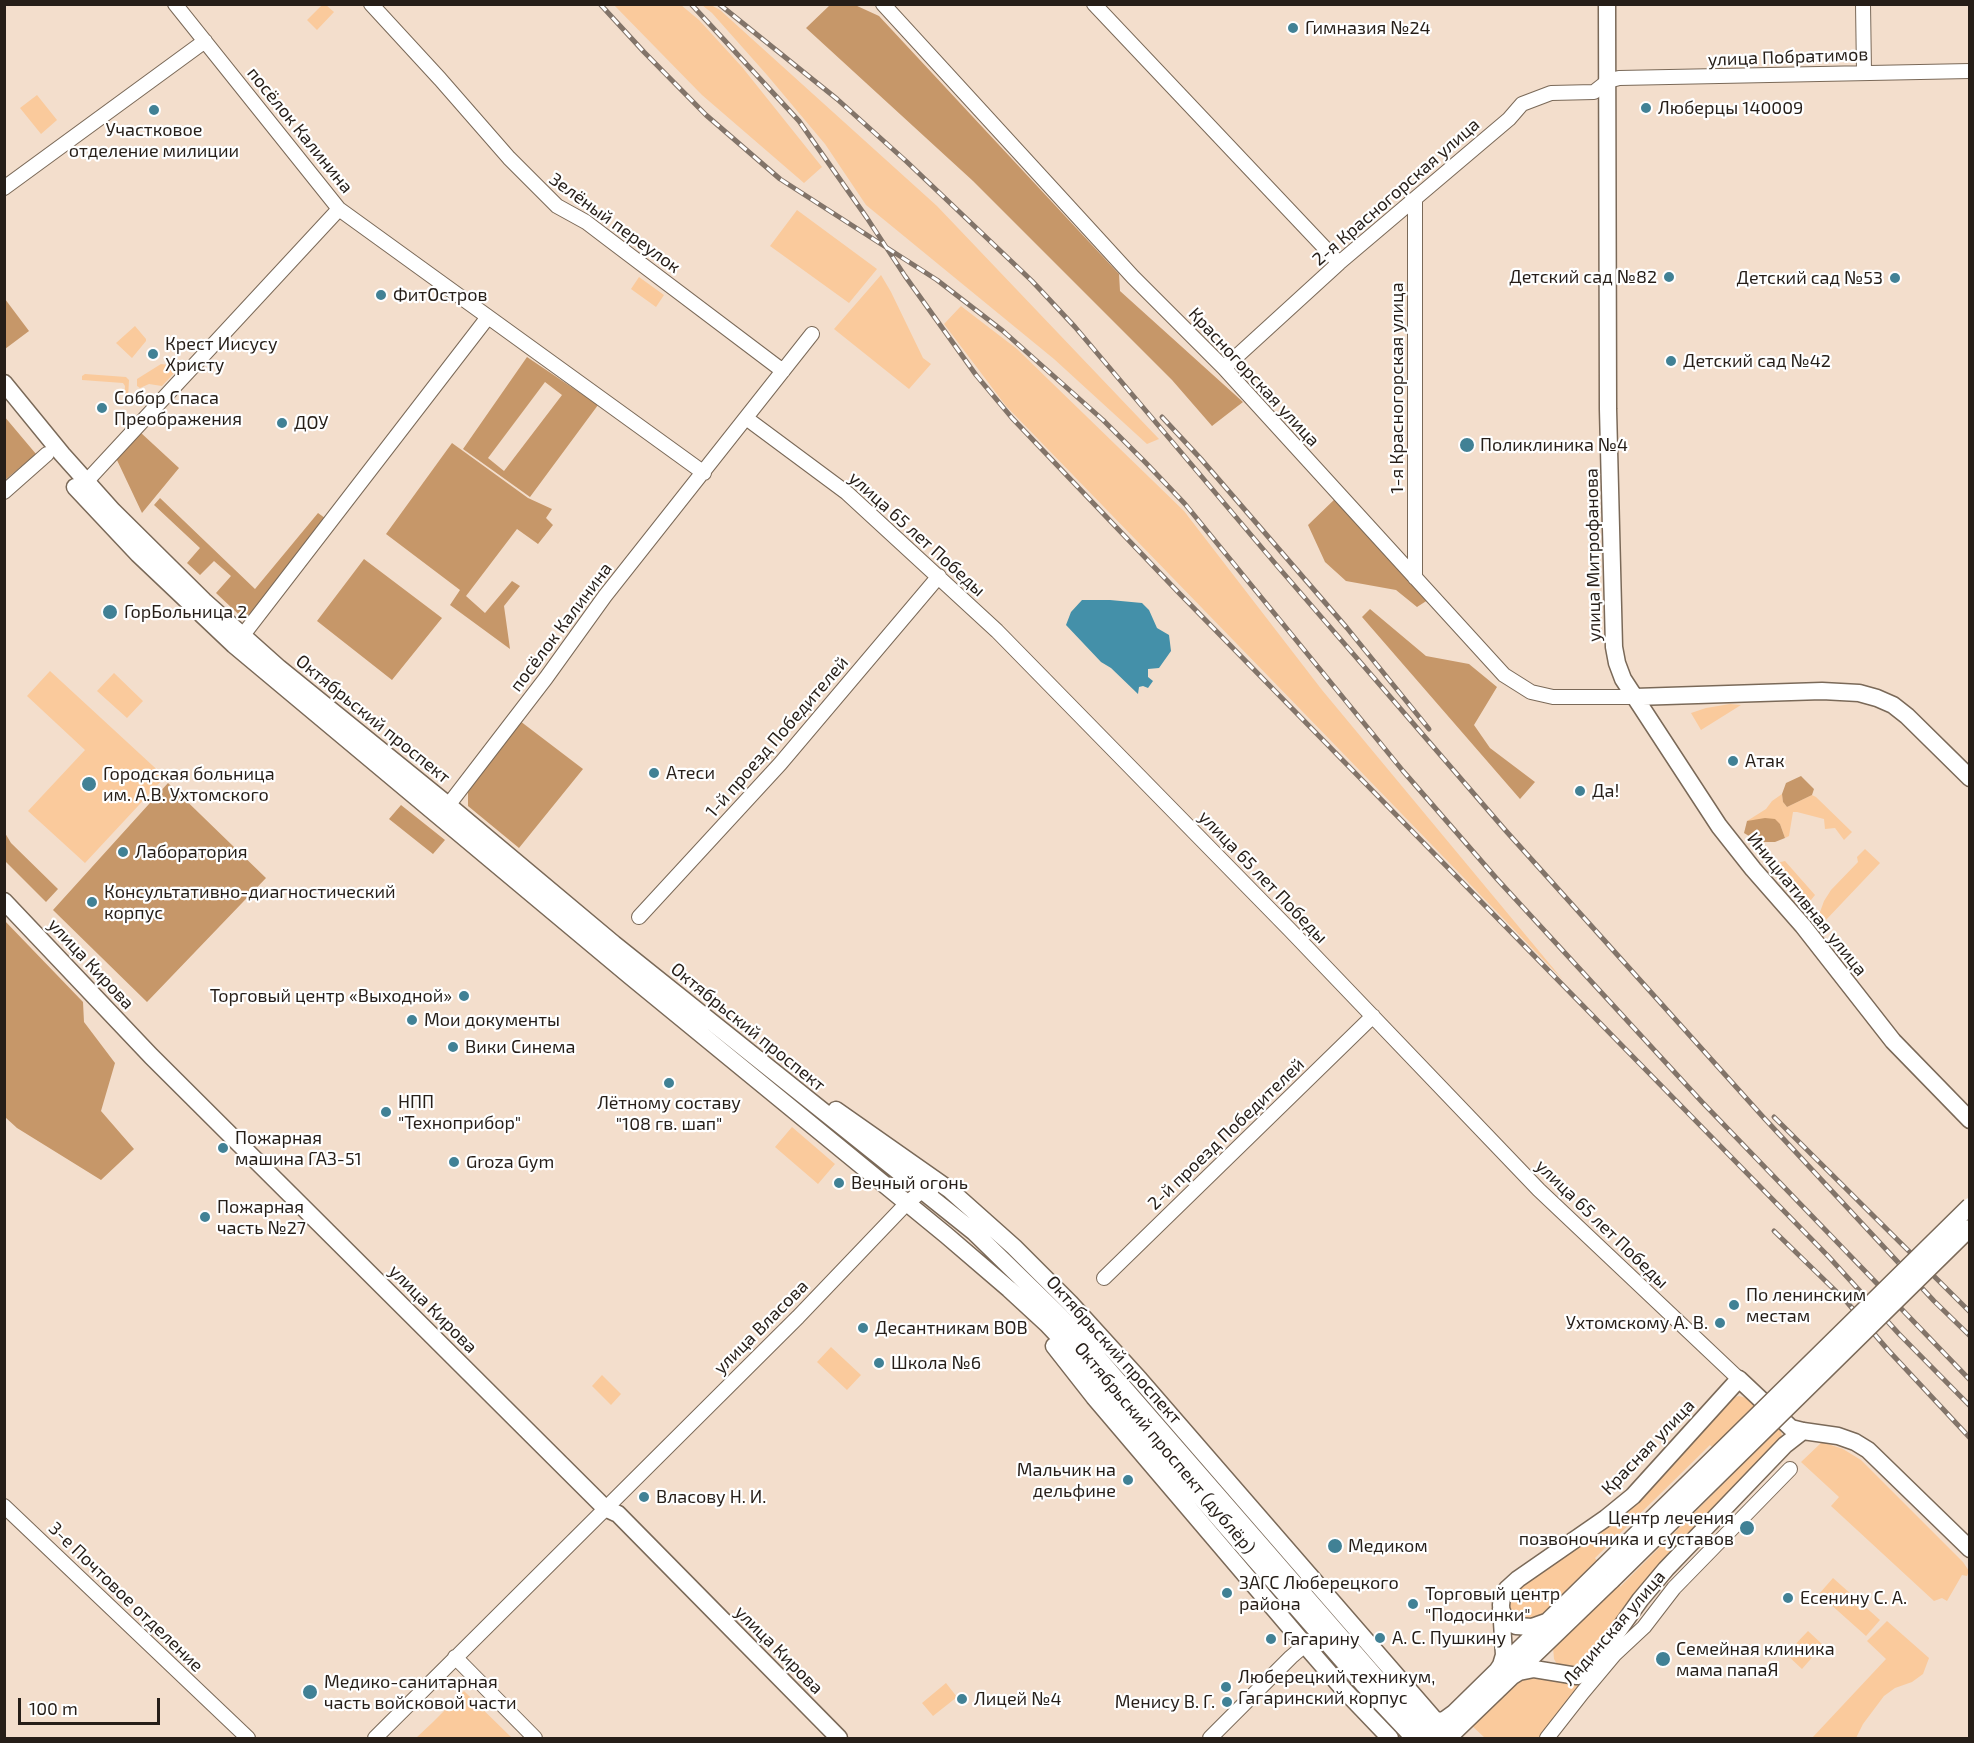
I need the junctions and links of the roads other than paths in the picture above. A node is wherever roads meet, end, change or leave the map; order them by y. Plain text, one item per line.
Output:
1 (175, 4) edge
2 (371, 4) edge
3 (883, 4) edge
4 (1094, 4) edge
5 (1607, 4) edge
6 (1863, 4) edge
7 (205, 41) junction
8 (1970, 71) edge
9 (1864, 72) junction
10 (1608, 81) junction
11 (4, 188) edge
12 (1415, 199) junction
13 (339, 209) junction
14 (1339, 263) junction
15 (488, 317) junction
16 (812, 334) dead end
17 (1224, 368) junction
18 (783, 371) junction
19 (4, 382) edge
20 (4, 400) edge
21 (746, 418) junction
22 (46, 454) junction
23 (704, 473) junction
24 (85, 483) junction
25 (4, 492) edge
26 (939, 576) junction
27 (1415, 578) junction
28 (243, 635) junction
29 (1635, 697) junction
30 (1970, 778) edge
31 (444, 810) junction
32 (4, 901) edge
33 (639, 918) dead end
34 (1373, 1016) junction
35 (756, 1060) junction
36 (1967, 1114) edge
37 (923, 1190) junction
38 (950, 1190) junction
39 (907, 1203) junction
40 (1970, 1206) edge
41 (1970, 1228) edge
42 (1104, 1278) dead end
43 (1009, 1289) junction
44 (1739, 1379) junction
45 (1803, 1431) junction
46 (1790, 1469) dead end
47 (4, 1506) edge
48 (606, 1508) junction
49 (1970, 1549) edge
50 (1607, 1573) junction
51 (1501, 1605) junction
52 (1550, 1628) junction
53 (1305, 1646) junction
54 (455, 1657) junction
55 (1504, 1674) junction
56 (1562, 1674) junction
57 (1370, 1680) junction
58 (1435, 1720) junction
59 (248, 1738) edge
60 (375, 1738) edge
61 (535, 1738) edge
62 (839, 1738) edge
63 (1210, 1738) edge
64 (1390, 1738) edge
65 (1414, 1738) edge
66 (1433, 1738) edge
67 (1451, 1738) edge
68 (1547, 1738) edge

1 - 7 street, посёлок Калинина
2 - 18 street, Зелёный переулок
3 - 17 street, Красногорская улица
4 - 14 street
5 - 10 main road, улица Митрофанова
6 - 9 street
7 - 11 street
7 - 13 street, посёлок Калинина
8 - 9 street, улица Побратимов
9 - 10 street, улица Побратимов
10 - 12 street, 2-я Красногорская улица
10 - 29 main road, улица Митрофанова
12 - 14 street, 2-я Красногорская улица
12 - 27 street, 1-я Красногорская улица
13 - 15 street, посёлок Калинина
13 - 24 street
14 - 17 street, 2-я Красногорская улица
15 - 23 street, посёлок Калинина
15 - 28 street
16 - 18 street, посёлок Калинина
17 - 27 street, Красногорская улица
18 - 21 street, посёлок Калинина
19 - 24 main road, Октябрьский проспект
20 - 22 main road, Октябрьский проспект
21 - 23 street, посёлок Калинина
21 - 26 street, улица 65 лет Победы
22 - 25 street
22 - 31 main road, Октябрьский проспект
23 - 31 street, посёлок Калинина
24 - 28 main road, Октябрьский проспект
26 - 33 street, 1-й проезд Победителей
26 - 34 street, улица 65 лет Победы
27 - 29 street, Красногорская улица
28 - 31 main road, Октябрьский проспект
29 - 30 main road
29 - 36 main road, Инициативная улица
31 - 35 main road, Октябрьский проспект
31 - 39 main road, Октябрьский проспект
32 - 48 main road, улица Кирова
34 - 42 street, 2-й проезд Победителей
34 - 44 street, улица 65 лет Победы
35 - 37 main road, Октябрьский проспект
35 - 38 main road, Октябрьский проспект (дублёр)
37 - 38 street
37 - 39 street, улица Власова
37 - 57 main road, Октябрьский проспект
38 - 58 main road, Октябрьский проспект (дублёр)
39 - 43 main road, Октябрьский проспект
39 - 48 street, улица Власова
40 - 50 main road, bridge
41 - 50 main road, bridge
43 - 53 main road, Октябрьский проспект (дублёр)
43 - 57 main road, Октябрьский проспект
44 - 45 main road
44 - 51 main road, Красная улица
45 - 49 main road
45 - 56 main road, Лядинская улица
46 - 68 street, Лядинская улица
47 - 59 street, 3-е Почтовое отделение
48 - 54 street
48 - 62 main road, улица Кирова
50 - 52 main road
51 - 52 main road
51 - 55 main road
52 - 55 main road
52 - 56 main road
53 - 63 street
53 - 64 main road, Октябрьский проспект (дублёр)
54 - 60 street
54 - 61 street
55 - 56 main road, Лядинская улица
55 - 58 main road
55 - 67 main road
57 - 65 main road, Октябрьский проспект
57 - 66 main road, Октябрьский проспект
58 - 67 main road, Октябрьский проспект (дублёр)

